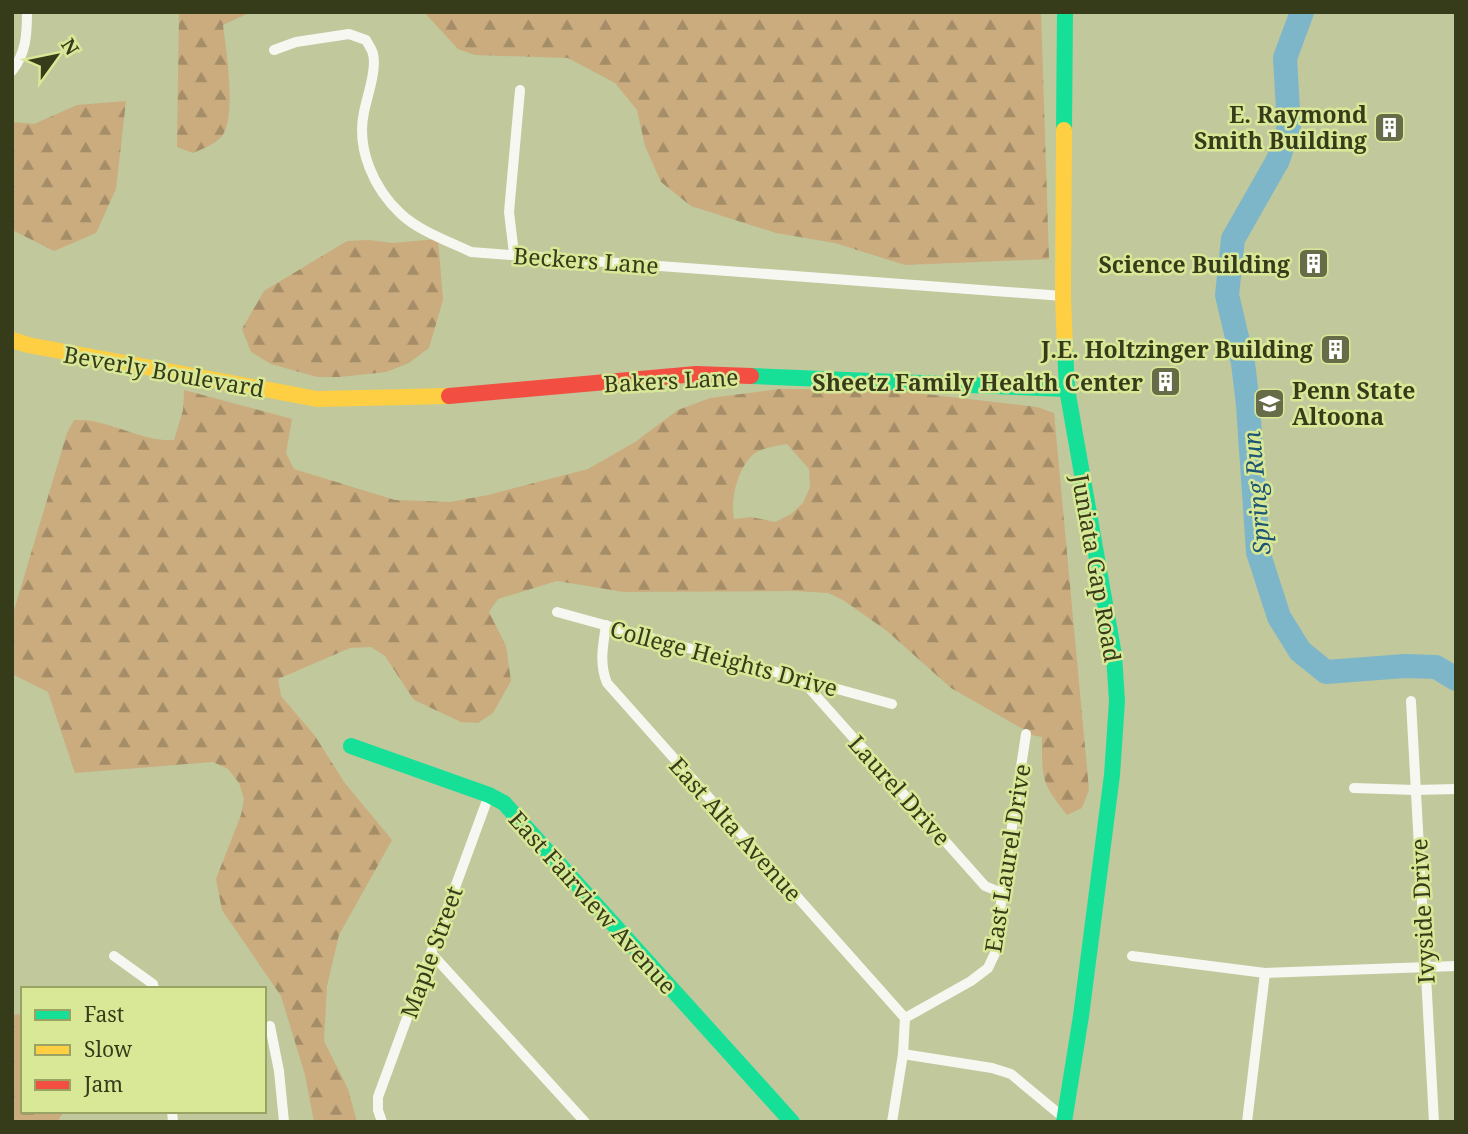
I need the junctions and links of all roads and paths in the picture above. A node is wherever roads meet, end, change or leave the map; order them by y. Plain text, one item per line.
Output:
1 (27, 12) edge
2 (1065, 12) edge
3 (274, 50) dead end
4 (12, 71) edge
5 (520, 90) dead end
6 (514, 254) junction
7 (1063, 296) junction
8 (12, 340) edge
9 (1067, 389) junction
10 (317, 399) joint
11 (557, 612) dead end
12 (606, 625) junction
13 (802, 680) junction
14 (1411, 701) dead end
15 (892, 704) dead end
16 (1026, 734) dead end
17 (351, 746) dead end
18 (1354, 788) dead end
19 (1456, 789) edge
20 (1415, 790) junction
21 (489, 795) junction
22 (1002, 894) junction
23 (432, 953) junction
24 (114, 956) dead end
25 (1132, 956) dead end
26 (1425, 966) junction
27 (1456, 966) edge
28 (1265, 973) junction
29 (154, 987) edge
30 (905, 1018) junction
31 (270, 1026) dead end
32 (903, 1054) junction
33 (1064, 1120) edge
34 (284, 1122) edge
35 (382, 1122) edge
36 (585, 1122) edge
37 (792, 1122) edge
38 (892, 1122) edge
39 (1247, 1122) edge
40 (1434, 1122) edge

1 - 4 street
2 - 7 street, Juniata Gap Road
3 - 6 street, Beckers Lane
5 - 6 street
6 - 7 street, Beckers Lane
7 - 9 street, Juniata Gap Road
8 - 10 street, Beverly Boulevard
9 - 10 street, Bakers Lane
9 - 33 street, Juniata Gap Road
11 - 12 street, College Heights Drive
12 - 13 street, College Heights Drive
12 - 30 street, East Alta Avenue
13 - 15 street, College Heights Drive
13 - 22 street, Laurel Drive
14 - 20 street, Ivyside Drive
16 - 22 street, East Laurel Drive
17 - 21 street, East Fairview Avenue
18 - 20 street
19 - 20 street
20 - 26 street, Ivyside Drive
21 - 23 street, Maple Street
21 - 37 street, East Fairview Avenue
22 - 30 street, East Laurel Drive
23 - 35 street, Maple Street
23 - 36 street
24 - 29 street
25 - 28 street
26 - 27 street
26 - 28 street
26 - 40 street, Ivyside Drive
28 - 39 street
30 - 32 street
31 - 34 street
32 - 33 street
32 - 38 street

